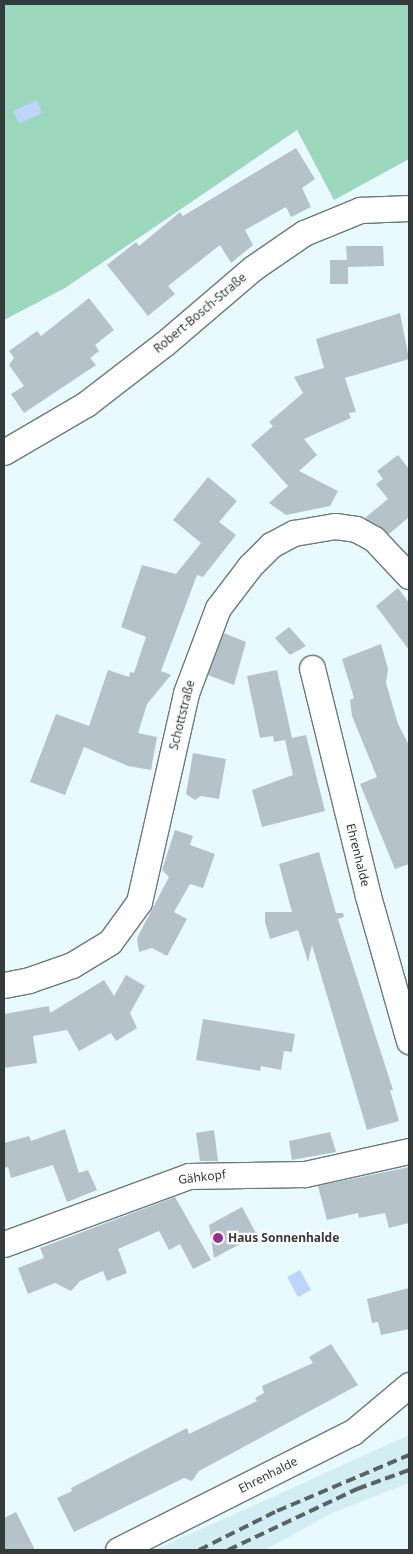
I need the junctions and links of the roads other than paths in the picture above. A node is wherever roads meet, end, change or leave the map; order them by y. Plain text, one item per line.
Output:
1 (409, 208) edge
2 (4, 452) edge
3 (409, 576) edge
4 (312, 668) dead end
5 (4, 984) edge
6 (409, 1041) edge
7 (409, 1151) edge
8 (4, 1244) edge
9 (409, 1385) edge
10 (118, 1550) edge

1 - 2 street, Robert-Bosch-Straße
3 - 5 street, Schottstraße
4 - 6 street, Ehrenhalde
7 - 8 street, Gähkopf
9 - 10 street, Ehrenhalde

